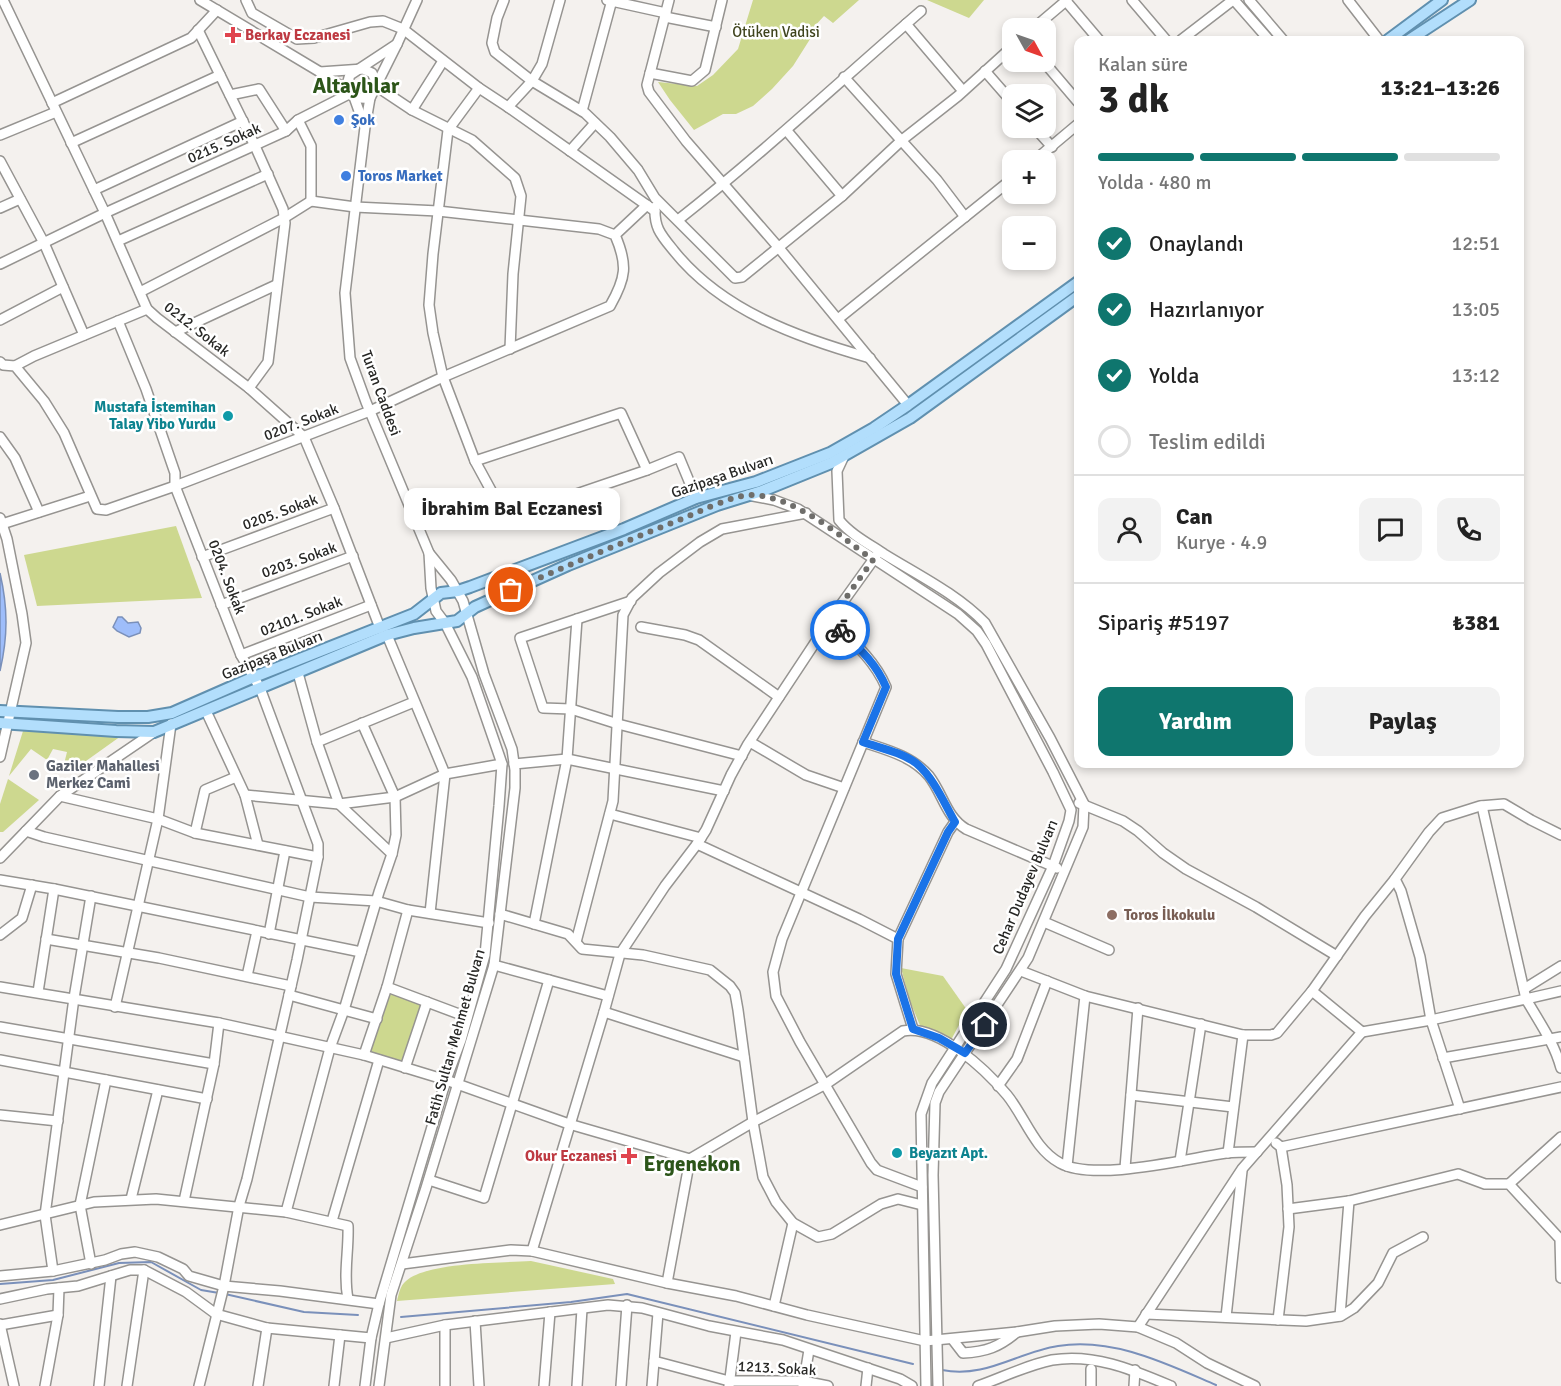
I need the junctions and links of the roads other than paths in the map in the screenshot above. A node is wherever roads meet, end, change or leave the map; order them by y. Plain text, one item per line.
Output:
1 (3, 0) edge
2 (200, 0) edge
3 (246, 0) edge
4 (417, 0) edge
5 (504, 0) edge
6 (560, 0) edge
7 (610, 0) edge
8 (669, 0) edge
9 (722, 0) edge
10 (1067, 0) edge
11 (1132, 0) edge
12 (1233, 0) edge
13 (1249, 0) edge
14 (1442, 0) edge
15 (1470, 0) edge
16 (1351, 1) edge
17 (217, 10) junction
18 (921, 11) dead end
19 (665, 15) junction
20 (1046, 18) edge
21 (906, 24) junction
22 (716, 27) junction
23 (403, 29) junction
24 (198, 30) junction
25 (1096, 36) edge
26 (1163, 36) edge
27 (1186, 36) edge
28 (1265, 36) edge
29 (1280, 36) edge
30 (1376, 36) edge
31 (1393, 36) edge
32 (1416, 36) edge
33 (397, 44) junction
34 (1002, 56) edge
35 (443, 61) junction
36 (358, 70) junction
37 (986, 71) junction
38 (320, 72) junction
39 (1052, 72) edge
40 (650, 73) junction
41 (220, 75) junction
42 (844, 77) junction
43 (532, 81) junction
44 (376, 85) junction
45 (479, 88) junction
46 (1002, 90) edge
47 (963, 91) junction
48 (230, 95) junction
49 (352, 95) junction
50 (1074, 97) edge
51 (370, 98) junction
52 (54, 107) junction
53 (508, 107) junction
54 (412, 110) junction
55 (582, 111) junction
56 (298, 120) junction
57 (243, 121) junction
58 (595, 123) junction
59 (364, 127) junction
60 (1074, 128) edge
61 (448, 130) junction
62 (787, 131) junction
63 (286, 132) junction
64 (0, 135) edge
65 (1044, 138) edge
66 (902, 140) junction
67 (71, 143) junction
68 (255, 146) junction
69 (1052, 147) junction
70 (1048, 150) edge
71 (570, 151) junction
72 (0, 162) edge
73 (268, 174) junction
74 (724, 184) junction
75 (1002, 186) edge
76 (94, 190) junction
77 (842, 196) junction
78 (655, 198) junction
79 (20, 199) junction
80 (311, 201) junction
81 (355, 207) junction
82 (0, 208) edge
83 (651, 208) junction
84 (438, 211) junction
85 (105, 213) junction
86 (964, 217) junction
87 (284, 218) junction
88 (519, 220) junction
89 (678, 220) junction
90 (615, 235) junction
91 (118, 241) junction
92 (44, 243) junction
93 (779, 248) junction
94 (0, 264) edge
95 (276, 285) junction
96 (1074, 285) edge
97 (63, 287) junction
98 (140, 292) junction
99 (1074, 299) edge
100 (147, 309) junction
101 (0, 320) edge
102 (838, 320) junction
103 (118, 321) junction
104 (175, 332) junction
105 (84, 335) junction
106 (510, 349) junction
107 (870, 358) junction
108 (0, 362) edge
109 (15, 366) junction
110 (443, 377) junction
111 (249, 388) junction
112 (908, 405) junction
113 (370, 411) junction
114 (0, 437) edge
115 (304, 437) junction
116 (844, 456) junction
117 (475, 461) junction
118 (646, 471) junction
119 (175, 486) junction
120 (748, 495) junction
121 (90, 496) junction
122 (696, 498) junction
123 (334, 508) junction
124 (39, 512) junction
125 (806, 513) junction
126 (1, 521) edge
127 (880, 551) junction
128 (429, 553) junction
129 (353, 556) junction
130 (202, 557) junction
131 (873, 560) junction
132 (458, 591) junction
133 (434, 599) junction
134 (631, 601) junction
135 (221, 605) junction
136 (371, 605) junction
137 (466, 614) junction
138 (577, 619) junction
139 (830, 620) junction
140 (445, 623) junction
141 (641, 627) dead end
142 (383, 632) junction
143 (241, 656) junction
144 (298, 673) junction
145 (254, 677) junction
146 (260, 688) junction
147 (779, 697) junction
148 (414, 702) junction
149 (570, 709) junction
150 (5, 711) edge
151 (206, 711) junction
152 (4, 723) edge
153 (362, 723) junction
154 (171, 724) junction
155 (618, 724) junction
156 (154, 732) junction
157 (317, 742) junction
158 (750, 742) junction
159 (863, 742) junction
160 (742, 756) junction
161 (0, 757) edge
162 (567, 759) junction
163 (502, 764) junction
164 (514, 764) junction
165 (616, 768) junction
166 (445, 774) junction
167 (236, 777) junction
168 (844, 788) junction
169 (724, 791) junction
170 (244, 795) junction
171 (60, 796) junction
172 (395, 797) junction
173 (301, 800) junction
174 (1068, 801) junction
175 (339, 804) junction
176 (1084, 804) junction
177 (1482, 806) junction
178 (610, 814) junction
179 (158, 819) junction
180 (955, 822) junction
181 (26, 831) junction
182 (195, 833) junction
183 (1561, 836) edge
184 (699, 841) junction
185 (258, 846) junction
186 (285, 851) junction
187 (392, 854) junction
188 (318, 857) junction
189 (0, 858) edge
190 (148, 860) junction
191 (1053, 866) junction
192 (1065, 871) junction
193 (1395, 879) junction
194 (0, 880) edge
195 (32, 885) junction
196 (54, 889) junction
197 (278, 890) junction
198 (801, 892) junction
199 (91, 896) junction
200 (310, 897) junction
201 (376, 901) junction
202 (139, 906) junction
203 (408, 910) junction
204 (430, 913) junction
205 (500, 914) junction
206 (1044, 922) junction
207 (489, 923) junction
208 (534, 924) junction
209 (257, 931) junction
210 (269, 934) junction
211 (0, 936) edge
212 (46, 939) junction
213 (898, 939) junction
214 (301, 941) junction
215 (576, 942) junction
216 (83, 945) junction
217 (1109, 950) dead end
218 (129, 952) junction
219 (361, 952) junction
220 (620, 954) junction
221 (1336, 956) junction
222 (494, 965) junction
223 (1561, 966) edge
224 (1021, 971) junction
225 (247, 976) junction
226 (549, 980) junction
227 (1047, 981) junction
228 (0, 987) edge
229 (387, 987) junction
230 (290, 990) junction
231 (1312, 991) junction
232 (1561, 991) edge
233 (38, 992) junction
234 (1525, 994) junction
235 (608, 996) junction
236 (1085, 996) junction
237 (74, 998) junction
238 (427, 1002) junction
239 (115, 1007) junction
240 (1138, 1008) junction
241 (344, 1010) junction
242 (604, 1012) junction
243 (467, 1017) junction
244 (377, 1019) junction
245 (1431, 1020) junction
246 (219, 1023) junction
247 (1202, 1024) junction
248 (0, 1027) edge
249 (913, 1029) junction
250 (1362, 1032) junction
251 (1243, 1035) junction
252 (1561, 1036) edge
253 (280, 1037) junction
254 (70, 1039) junction
255 (1550, 1039) junction
256 (330, 1048) junction
257 (954, 1048) junction
258 (965, 1053) junction
259 (364, 1055) junction
260 (744, 1057) junction
261 (1443, 1058) junction
262 (0, 1060) edge
263 (379, 1060) junction
264 (214, 1064) junction
265 (405, 1068) junction
266 (1561, 1068) edge
267 (65, 1072) junction
268 (106, 1080) junction
269 (446, 1080) junction
270 (458, 1084) junction
271 (826, 1084) junction
272 (998, 1086) junction
273 (1561, 1087) edge
274 (158, 1090) junction
275 (1131, 1095) junction
276 (207, 1099) junction
277 (1189, 1102) junction
278 (513, 1103) junction
279 (1233, 1107) junction
280 (1460, 1109) junction
281 (0, 1115) edge
282 (58, 1121) junction
283 (753, 1122) junction
284 (569, 1124) junction
285 (1561, 1137) edge
286 (1269, 1138) junction
287 (1281, 1147) junction
288 (1257, 1152) junction
289 (1228, 1153) junction
290 (690, 1159) junction
291 (1180, 1161) junction
292 (1067, 1166) junction
293 (1125, 1168) junction
294 (1242, 1169) junction
295 (429, 1180) junction
296 (1509, 1184) junction
297 (922, 1187) junction
298 (131, 1199) junction
299 (184, 1201) junction
300 (1349, 1201) junction
301 (80, 1205) junction
302 (922, 1205) junction
303 (239, 1206) junction
304 (1288, 1209) junction
305 (286, 1212) junction
306 (45, 1215) junction
307 (332, 1221) junction
308 (794, 1223) junction
309 (0, 1225) edge
310 (1423, 1237) dead end
311 (532, 1251) junction
312 (91, 1264) junction
313 (402, 1264) junction
314 (144, 1270) junction
315 (53, 1271) junction
316 (0, 1276) edge
317 (111, 1276) junction
318 (1561, 1278) edge
319 (667, 1283) junction
320 (224, 1286) junction
321 (59, 1288) junction
322 (0, 1299) edge
323 (348, 1299) junction
324 (379, 1304) junction
325 (627, 1305) junction
326 (774, 1306) junction
327 (582, 1309) junction
328 (550, 1312) junction
329 (658, 1313) junction
330 (216, 1314) junction
331 (1146, 1314) junction
332 (58, 1315) junction
333 (1340, 1316) junction
334 (1226, 1317) junction
335 (1278, 1320) junction
336 (475, 1322) junction
337 (0, 1324) edge
338 (445, 1325) junction
339 (1138, 1327) junction
340 (267, 1328) junction
341 (736, 1332) junction
342 (1017, 1332) junction
343 (340, 1335) junction
344 (371, 1338) junction
345 (386, 1338) junction
346 (953, 1340) junction
347 (926, 1341) junction
348 (937, 1341) junction
349 (809, 1350) junction
350 (654, 1361) junction
351 (868, 1368) junction
352 (1091, 1369) dead end
353 (1135, 1371) junction
354 (1234, 1381) edge
355 (729, 1383) edge
356 (803, 1384) edge
357 (1168, 1385) edge
358 (14, 1386) edge
359 (45, 1386) edge
360 (99, 1386) edge
361 (128, 1386) edge
362 (199, 1386) edge
363 (258, 1386) edge
364 (334, 1386) edge
365 (365, 1386) edge
366 (379, 1386) edge
367 (445, 1386) edge
368 (479, 1386) edge
369 (544, 1386) edge
370 (577, 1386) edge
371 (621, 1386) edge
372 (652, 1386) edge
373 (828, 1386) edge
374 (867, 1386) edge
375 (912, 1386) edge
376 (926, 1386) edge
377 (938, 1386) edge
378 (978, 1386) edge
379 (1091, 1386) edge
380 (1134, 1386) edge
381 (1255, 1386) edge

1 - 52 street, 0212. Sokak
2 - 17 street
3 - 23 street
4 - 23 street, Turan Caddesi
5 - 43 street
6 - 43 street
7 - 19 street
7 - 55 street
8 - 19 street
9 - 22 street
10 - 20 street
10 - 25 street
11 - 26 street
12 - 27 street
12 - 28 street
13 - 29 street
14 - 31 main road
15 - 32 main road
16 - 30 street
17 - 24 street
17 - 38 street
18 - 21 street
19 - 22 street
19 - 40 street
21 - 42 street
21 - 47 street
22 - 40 street
23 - 33 street, Turan Caddesi
23 - 35 street
24 - 41 street
24 - 52 street
33 - 36 street
33 - 44 street, Turan Caddesi
34 - 37 street
35 - 45 street
35 - 54 street
36 - 38 street
36 - 44 street
36 - 49 street
37 - 46 street
37 - 47 street
38 - 49 street
39 - 50 street
40 - 74 street
41 - 48 street
41 - 67 street
42 - 62 street
42 - 66 street
43 - 53 street
43 - 55 street
44 - 51 street, Turan Caddesi
44 - 54 street
45 - 53 street
45 - 61 street
47 - 66 street
48 - 57 street
48 - 63 street
49 - 51 street
49 - 56 street, 0215. Sokak
49 - 59 street, Turan Caddesi
51 - 59 street, Turan Caddesi
52 - 64 street
52 - 67 street, 0212. Sokak
53 - 71 street
54 - 61 street
55 - 58 street
56 - 63 street, 0215. Sokak
56 - 80 street
57 - 68 street
57 - 76 street
58 - 71 street
58 - 78 street
59 - 81 street, Turan Caddesi
60 - 69 street
61 - 84 street
61 - 88 street
62 - 74 street
62 - 77 street
63 - 68 street, 0215. Sokak
65 - 69 street
66 - 77 street
66 - 86 street
67 - 76 street, 0212. Sokak
68 - 73 street
68 - 85 street, 0215. Sokak
69 - 70 street
71 - 83 street
72 - 79 street
73 - 87 street
73 - 91 street
74 - 89 street
74 - 93 street
75 - 86 street
76 - 85 street, 0212. Sokak
77 - 93 street
78 - 83 street
78 - 89 street
79 - 82 street
79 - 92 street
80 - 81 street
80 - 87 street
81 - 84 street
81 - 113 street, Turan Caddesi
83 - 90 street
83 - 107 street
84 - 88 street
84 - 110 street
85 - 91 street, 0212. Sokak
85 - 92 street, 0215. Sokak
86 - 102 street
87 - 95 street
87 - 98 street
88 - 90 street
88 - 106 street
89 - 93 street
90 - 106 street, 0207. Sokak
91 - 98 street, 0212. Sokak
92 - 94 street, 0215. Sokak
92 - 97 street
93 - 102 street
95 - 104 street
95 - 111 street
96 - 112 main road, Gazipaşa Bulvarı
97 - 101 street
97 - 105 street
98 - 100 street, 0212. Sokak
99 - 116 main road, Gazipaşa Bulvarı
100 - 103 street
100 - 104 street, 0212. Sokak
102 - 107 street
103 - 105 street
103 - 119 street, 0204. Sokak
104 - 111 street, 0212. Sokak
105 - 109 street
106 - 110 street, 0207. Sokak
107 - 112 street
108 - 109 street
109 - 121 street
110 - 113 street, 0207. Sokak
110 - 117 street
111 - 115 street, 0212. Sokak
112 - 122 main road, Gazipaşa Bulvarı
113 - 115 street, 0207. Sokak
113 - 128 street, Turan Caddesi
114 - 124 street
115 - 119 street, 0207. Sokak
115 - 123 street, 0212. Sokak
116 - 120 main road, Gazipaşa Bulvarı
116 - 127 street
117 - 118 street
117 - 118 street
118 - 122 street
119 - 121 street, 0207. Sokak
119 - 130 street, 0204. Sokak
120 - 125 street
120 - 137 main road, Gazipaşa Bulvarı
121 - 124 street
122 - 132 main road, Gazipaşa Bulvarı
123 - 129 street, 0212. Sokak
123 - 130 street, 0205. Sokak
124 - 126 street
125 - 131 street
125 - 134 street
126 - 150 street
127 - 131 street
127 - 176 street
128 - 132 street, Fatih Sultan Mehmet Bulvarı
128 - 133 street, Fatih Sultan Mehmet Bulvarı
129 - 135 street, 0203. Sokak
129 - 136 street, 0212. Sokak
130 - 135 street, 0204. Sokak
131 - 139 street
131 - 174 street
132 - 133 main road, Gazipaşa Bulvarı
132 - 137 street, Fatih Sultan Mehmet Bulvarı
133 - 140 street, Fatih Sultan Mehmet Bulvarı
133 - 142 main road, Gazipaşa Bulvarı
134 - 138 street
134 - 155 street
135 - 143 street, 0204. Sokak
136 - 142 street, 0212. Sokak
136 - 143 street, 02101. Sokak
137 - 140 main road, Gazipaşa Bulvarı
137 - 164 street, Fatih Sultan Mehmet Bulvarı
138 - 149 street
138 - 149 street
139 - 147 street
139 - 159 street
140 - 142 main road, Gazipaşa Bulvarı
140 - 163 street, Fatih Sultan Mehmet Bulvarı
141 - 147 street
142 - 144 main road, Gazipaşa Bulvarı
142 - 145 main road, Gazipaşa Bulvarı
142 - 148 street, 0212. Sokak
143 - 145 street, 0204. Sokak
144 - 146 main road, Gazipaşa Bulvarı
144 - 157 street
145 - 146 street, 0204. Sokak
145 - 150 main road, Gazipaşa Bulvarı
146 - 151 main road, Gazipaşa Bulvarı
146 - 173 street, 0204. Sokak
147 - 158 street
148 - 153 street
148 - 166 street, 0212. Sokak
149 - 155 street
149 - 162 street
150 - 152 street
151 - 154 main road, Gazipaşa Bulvarı
151 - 167 street
152 - 156 main road, Gazipaşa Bulvarı
152 - 161 street
153 - 157 street
153 - 172 street
154 - 156 main road, Gazipaşa Bulvarı
154 - 179 street
155 - 160 street
155 - 165 street
156 - 171 street
157 - 175 street
158 - 160 street
158 - 168 street
159 - 168 street
159 - 180 street
160 - 169 street
162 - 164 street
162 - 165 street
162 - 208 street
163 - 166 street
163 - 207 street, Fatih Sultan Mehmet Bulvarı
164 - 205 street, Fatih Sultan Mehmet Bulvarı
165 - 169 street
165 - 178 street
166 - 172 street
166 - 204 street
167 - 170 street
167 - 182 street
168 - 198 street
169 - 184 street
170 - 173 street
170 - 185 street
171 - 179 street
171 - 181 street
172 - 175 street
172 - 187 street
173 - 175 street
173 - 188 street, 0204. Sokak
174 - 176 street
174 - 191 street, Cehar Dudayev Bulvarı
175 - 187 street
176 - 192 street, Cehar Dudayev Bulvarı
176 - 221 street
177 - 183 street
177 - 193 street
177 - 234 street
178 - 184 street
178 - 215 street
179 - 182 street
179 - 190 street
180 - 191 street
180 - 213 street
181 - 189 street
181 - 190 street
182 - 185 street
184 - 198 street
184 - 220 street
185 - 186 street
186 - 188 street
186 - 197 street
187 - 201 street
188 - 200 street
190 - 197 street
190 - 202 street
191 - 192 street
191 - 257 street, Cehar Dudayev Bulvarı
192 - 206 street, Cehar Dudayev Bulvarı
193 - 221 street
193 - 245 street
194 - 195 street
195 - 196 street
195 - 211 street
196 - 199 street
196 - 212 street
197 - 200 street
197 - 210 street
198 - 213 street
198 - 271 street
199 - 202 street
199 - 216 street
200 - 201 street
200 - 214 street
201 - 203 street
201 - 219 street
202 - 209 street
202 - 218 street
203 - 204 street
203 - 229 street
204 - 207 street
205 - 208 street
205 - 222 street, Fatih Sultan Mehmet Bulvarı
206 - 217 street
206 - 224 street, Cehar Dudayev Bulvarı
207 - 243 street, Fatih Sultan Mehmet Bulvarı
208 - 215 street
209 - 210 street
209 - 225 street
210 - 214 street
212 - 216 street
212 - 233 street
213 - 249 street
214 - 219 street
214 - 230 street
215 - 220 street
216 - 218 street
216 - 237 street
218 - 225 street
218 - 239 street
219 - 241 street
220 - 235 street
220 - 260 street
221 - 231 street
222 - 226 street
222 - 270 street, Fatih Sultan Mehmet Bulvarı
223 - 234 street
224 - 227 street
224 - 258 street, Cehar Dudayev Bulvarı
225 - 230 street
226 - 235 street
226 - 278 street
227 - 236 street
227 - 272 street
228 - 233 street
229 - 238 street
229 - 244 street
230 - 241 street
230 - 253 street
231 - 250 street
231 - 251 street
232 - 234 street
233 - 237 street
234 - 245 street
234 - 255 street
235 - 242 street
236 - 240 street
236 - 292 street
237 - 239 street
237 - 254 street
238 - 243 street
238 - 265 street
239 - 246 street
240 - 247 street
240 - 275 street
241 - 244 street
241 - 256 street
242 - 260 street
242 - 284 street
243 - 269 street, Fatih Sultan Mehmet Bulvarı
244 - 259 street
245 - 250 street
245 - 261 street
246 - 253 street
246 - 264 street
247 - 251 street
247 - 277 street
248 - 254 street
249 - 257 street
249 - 271 street
250 - 286 street
251 - 279 street
252 - 255 street
253 - 256 street
253 - 303 street
254 - 264 street
254 - 267 street
255 - 261 street
255 - 266 street
256 - 259 street
256 - 305 street
257 - 258 street
257 - 297 street, Cehar Dudayev Bulvarı
258 - 272 street
258 - 348 street, Cehar Dudayev Bulvarı
259 - 263 street
260 - 283 street
261 - 280 street
262 - 267 street
263 - 265 street
263 - 307 street
264 - 276 street
265 - 269 street
267 - 268 street
267 - 282 street
268 - 274 street
268 - 301 street
269 - 270 street
269 - 324 street, Fatih Sultan Mehmet Bulvarı
270 - 278 street
270 - 295 street, Fatih Sultan Mehmet Bulvarı
271 - 283 street
271 - 297 street
272 - 292 street
273 - 280 street
274 - 276 street
274 - 298 street
275 - 277 street
275 - 293 street
276 - 299 street
277 - 279 street
277 - 291 street
278 - 284 street
278 - 295 street
279 - 289 street
280 - 287 street
281 - 282 street
282 - 306 street
283 - 290 street
283 - 308 street
284 - 290 street
284 - 311 street
285 - 296 street
286 - 287 street
286 - 288 street
287 - 304 street
288 - 289 street
288 - 294 street
289 - 291 street
290 - 319 street
291 - 293 street
292 - 293 street
294 - 331 street
294 - 334 street
295 - 313 street, Fatih Sultan Mehmet Bulvarı
296 - 300 street
296 - 318 street
297 - 302 street, Cehar Dudayev Bulvarı
298 - 299 street
298 - 301 street
299 - 303 street
300 - 304 street
300 - 333 street
301 - 306 street
301 - 312 street
302 - 308 street
302 - 347 street, Cehar Dudayev Bulvarı
303 - 305 street
303 - 320 street
304 - 335 street
305 - 307 street
306 - 309 street
306 - 315 street
307 - 323 street
308 - 326 street
310 - 333 street
311 - 313 street
311 - 319 street
312 - 315 street
312 - 320 street
313 - 345 street, Fatih Sultan Mehmet Bulvarı
314 - 317 street
314 - 330 street
314 - 361 street
315 - 316 street
317 - 321 street
317 - 360 street
319 - 326 street
320 - 323 street
320 - 330 street
321 - 322 street
321 - 332 street
323 - 324 street
324 - 344 street, Fatih Sultan Mehmet Bulvarı
325 - 327 street
325 - 329 street
325 - 371 street
326 - 347 street
327 - 328 street
327 - 370 street
328 - 336 street
328 - 369 street
329 - 341 street
329 - 350 street
330 - 340 street
330 - 362 street
331 - 334 street
331 - 339 street
332 - 337 street
332 - 359 street
333 - 335 street
334 - 335 street
336 - 338 street
336 - 368 street
337 - 358 street
338 - 345 street
338 - 367 street
339 - 342 street
339 - 354 street
340 - 343 street
340 - 363 street
341 - 349 street
341 - 355 street
342 - 346 street
342 - 346 street
343 - 344 street
343 - 364 street
344 - 365 street, Fatih Sultan Mehmet Bulvarı
345 - 366 street, Fatih Sultan Mehmet Bulvarı
346 - 348 street
347 - 348 street
347 - 376 street, Cehar Dudayev Bulvarı
348 - 377 street, Cehar Dudayev Bulvarı
349 - 351 street
349 - 356 street
350 - 355 street, 1213. Sokak
350 - 372 street
351 - 374 street
351 - 375 street
352 - 379 street
353 - 357 street
353 - 378 street
353 - 380 street
354 - 381 street
355 - 356 street, 1213. Sokak
356 - 373 street, 1213. Sokak

